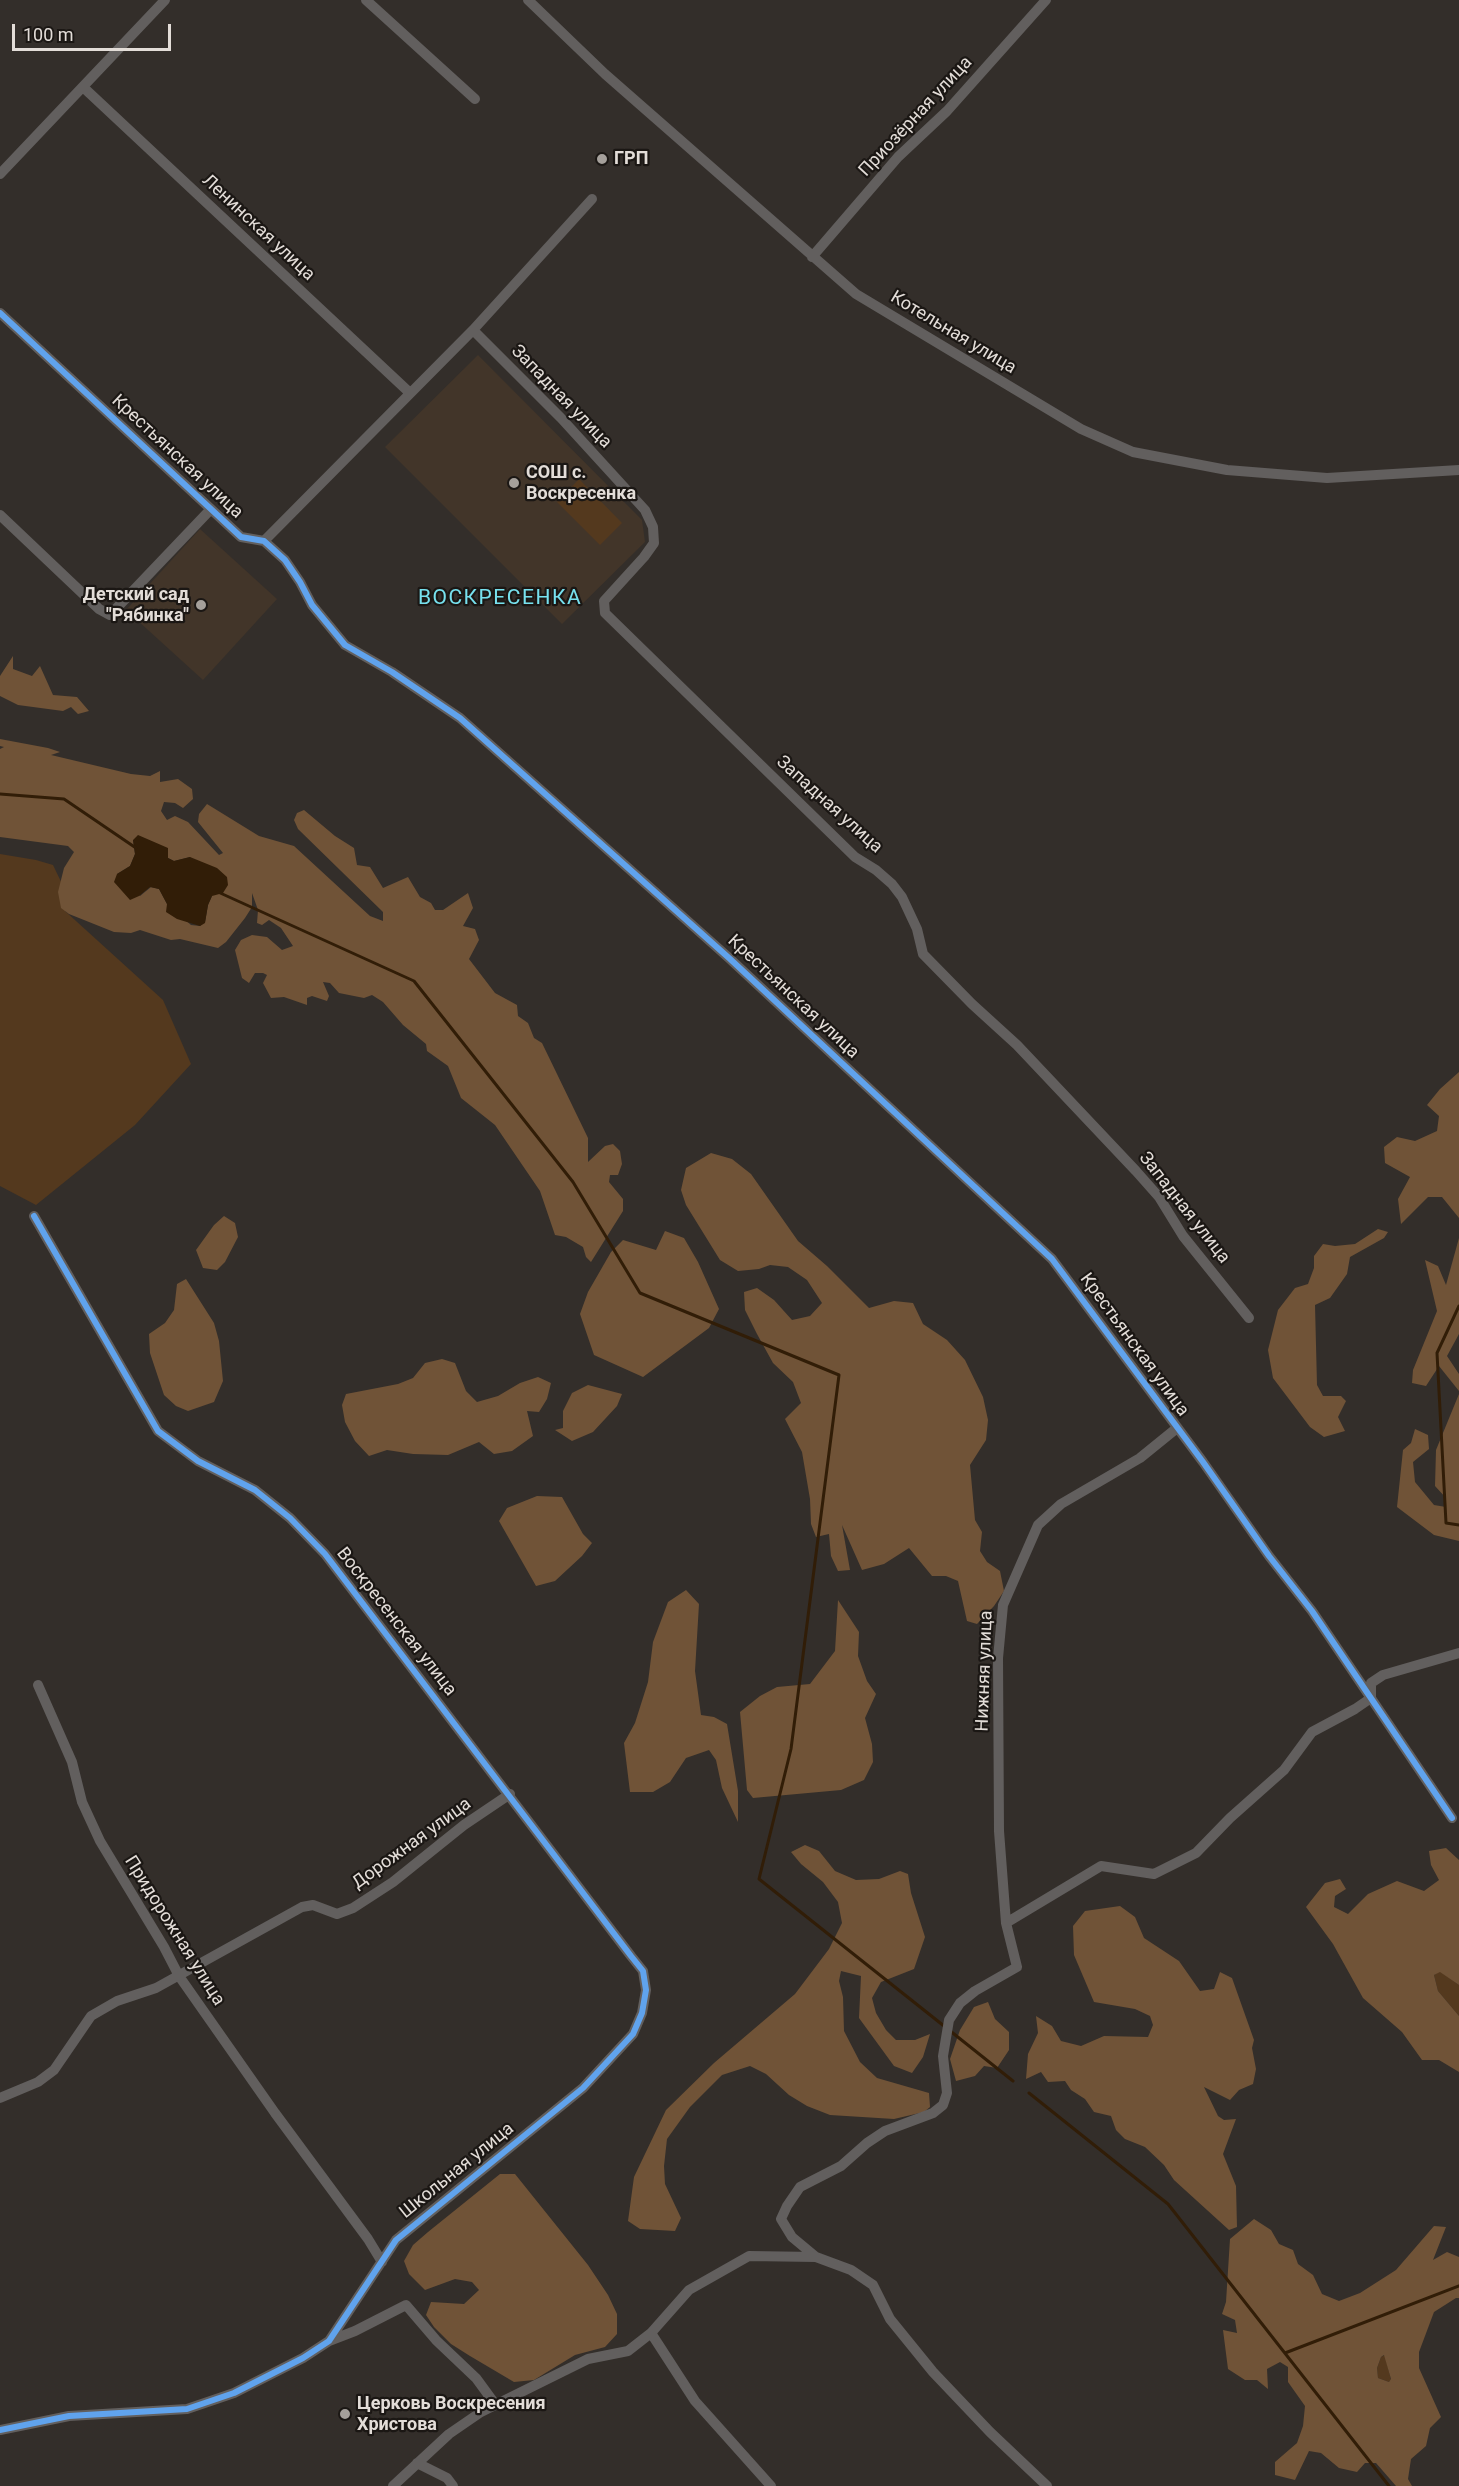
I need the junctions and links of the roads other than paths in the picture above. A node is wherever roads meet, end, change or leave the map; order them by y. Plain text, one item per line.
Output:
1 (165, 0) edge
2 (366, 0) edge
3 (528, 0) edge
4 (1046, 0) edge
5 (83, 87) junction
6 (475, 99) dead end
7 (0, 172) edge
8 (592, 199) dead end
9 (812, 257) junction
10 (0, 313) edge
11 (473, 330) junction
12 (410, 393) junction
13 (1459, 470) edge
14 (210, 510) junction
15 (0, 515) edge
16 (264, 541) junction
17 (34, 1216) dead end
18 (1249, 1318) dead end
19 (1177, 1428) junction
20 (1459, 1653) edge
21 (38, 1685) dead end
22 (1371, 1698) junction
23 (510, 1794) junction
24 (1452, 1818) dead end
25 (1006, 1923) junction
26 (178, 1976) junction
27 (646, 1990) joint
28 (0, 2098) edge
29 (816, 2257) junction
30 (382, 2262) junction
31 (651, 2333) junction
32 (329, 2341) junction
33 (495, 2404) junction
34 (0, 2430) edge
35 (417, 2463) junction
36 (393, 2486) edge
37 (453, 2486) edge
38 (771, 2486) edge
39 (1047, 2486) edge

1 - 5 street
2 - 6 street
3 - 9 street, Котельная улица
4 - 9 street, Приозёрная улица
5 - 7 street
5 - 12 street, Ленинская улица
8 - 11 street
9 - 13 street, Котельная улица
10 - 14 street, Крестьянская улица
11 - 12 street
11 - 18 street, Западная улица
12 - 16 street
14 - 15 street
14 - 16 street, Крестьянская улица
16 - 19 street, Крестьянская улица
17 - 23 street, Воскресенская улица
19 - 22 street, Крестьянская улица
19 - 25 street, Нижняя улица
20 - 22 street
21 - 26 street, Придорожная улица
22 - 24 street, Крестьянская улица
22 - 25 street
23 - 26 street, Дорожная улица
23 - 27 street, Воскресенская улица
25 - 29 street, Нижняя улица
26 - 28 street, Дорожная улица
26 - 30 street, Придорожная улица
27 - 30 street, Школьная улица
29 - 31 street
29 - 39 street
30 - 32 street, Школьная улица
31 - 33 street
31 - 38 street
32 - 33 street
32 - 34 street, Школьная улица
33 - 35 street
35 - 36 street
35 - 37 street

